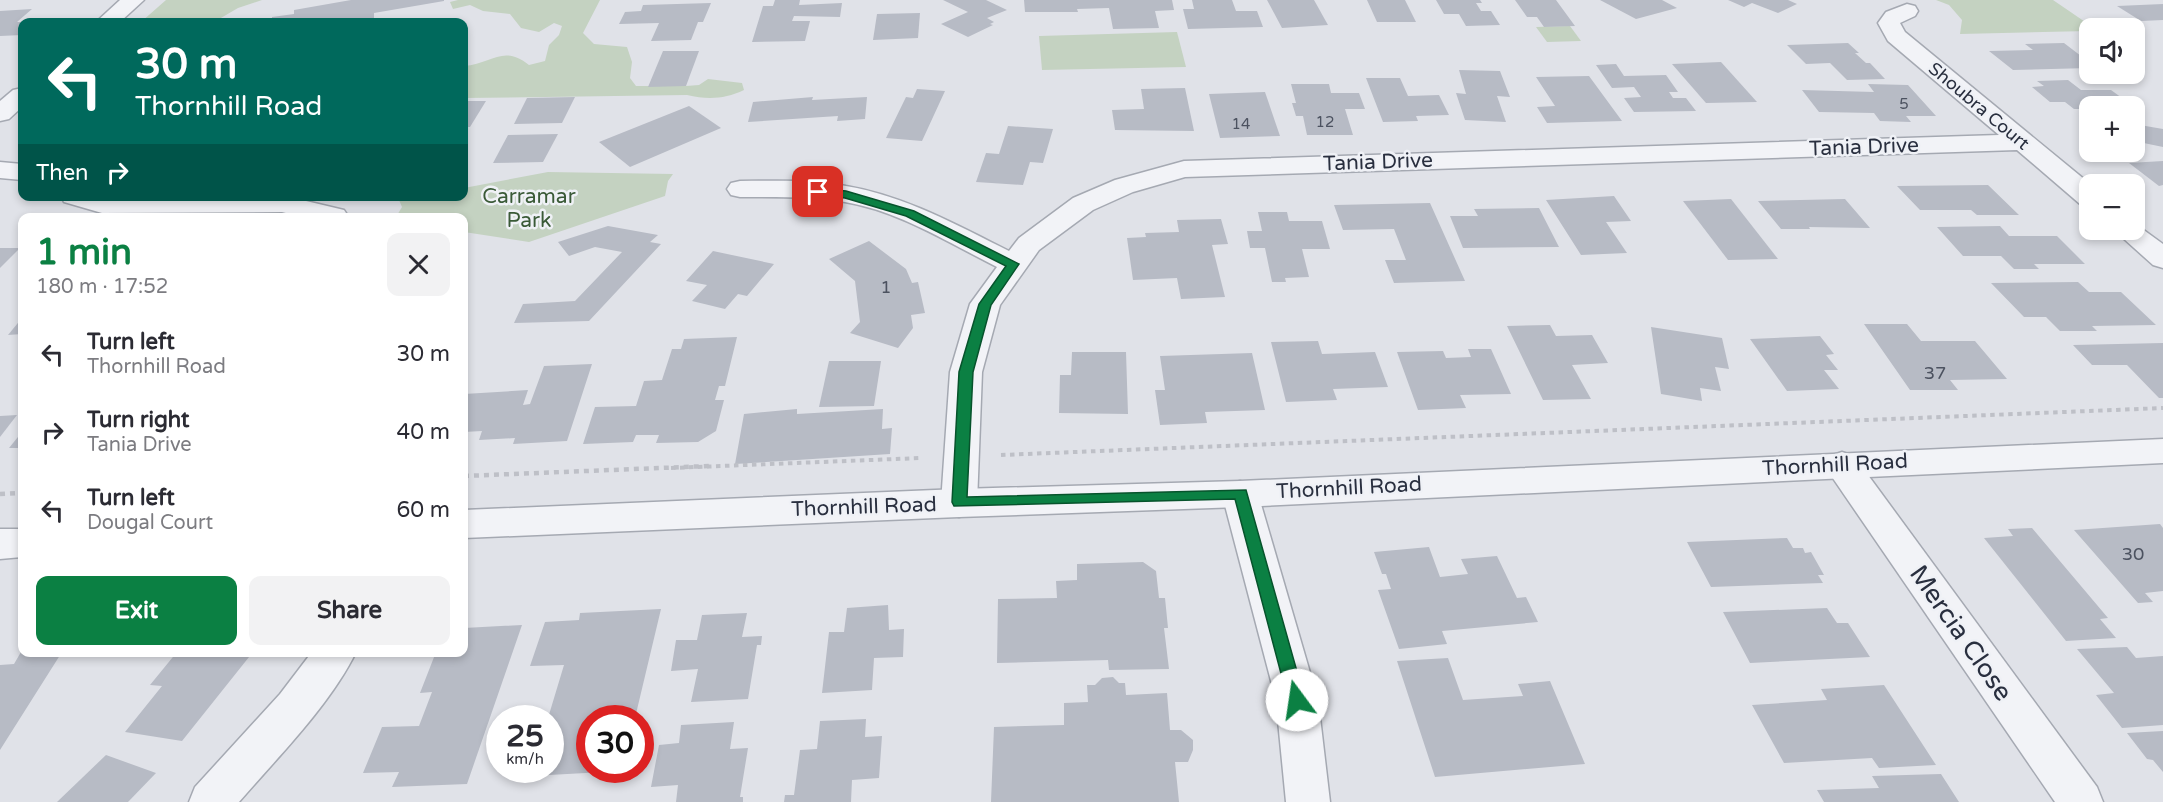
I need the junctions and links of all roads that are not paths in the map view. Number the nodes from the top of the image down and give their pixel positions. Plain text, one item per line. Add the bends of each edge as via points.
1 (133, 0) edge
2 (1906, 11) dead end
3 (112, 18) edge
4 (18, 98) edge
5 (0, 114) edge
6 (2021, 142) junction
7 (0, 170) edge
8 (18, 172) edge
9 (740, 189) dead end
10 (2079, 189) edge
11 (88, 201) edge
12 (321, 213) edge
13 (2140, 240) edge
14 (2163, 258) edge
15 (1013, 264) junction
16 (2163, 451) edge
17 (1842, 465) junction
18 (1240, 494) junction
19 (960, 502) junction
20 (468, 524) edge
21 (18, 543) edge
22 (0, 544) edge
23 (332, 657) edge
24 (211, 802) edge
25 (1308, 802) edge
26 (2081, 802) edge

1 - 3 street
2 - 6 street, Shoubra Court via 1889,23 1896,36
4 - 5 street
6 - 10 street, Shoubra Court
6 - 15 street, Tania Drive via 1184,169 1124,186 1083,204 1029,244
7 - 8 street
9 - 15 street via 846,194 878,202 910,213
11 - 12 street via 102,206 282,204
13 - 14 street
15 - 19 street, Tania Drive via 985,304 966,372
16 - 17 street, Thornhill Road
17 - 18 street, Thornhill Road
17 - 26 street, Mercia Close
18 - 19 street, Thornhill Road
18 - 25 street via 1297,700
19 - 20 street, Thornhill Road
21 - 22 street
23 - 24 street via 295,707

